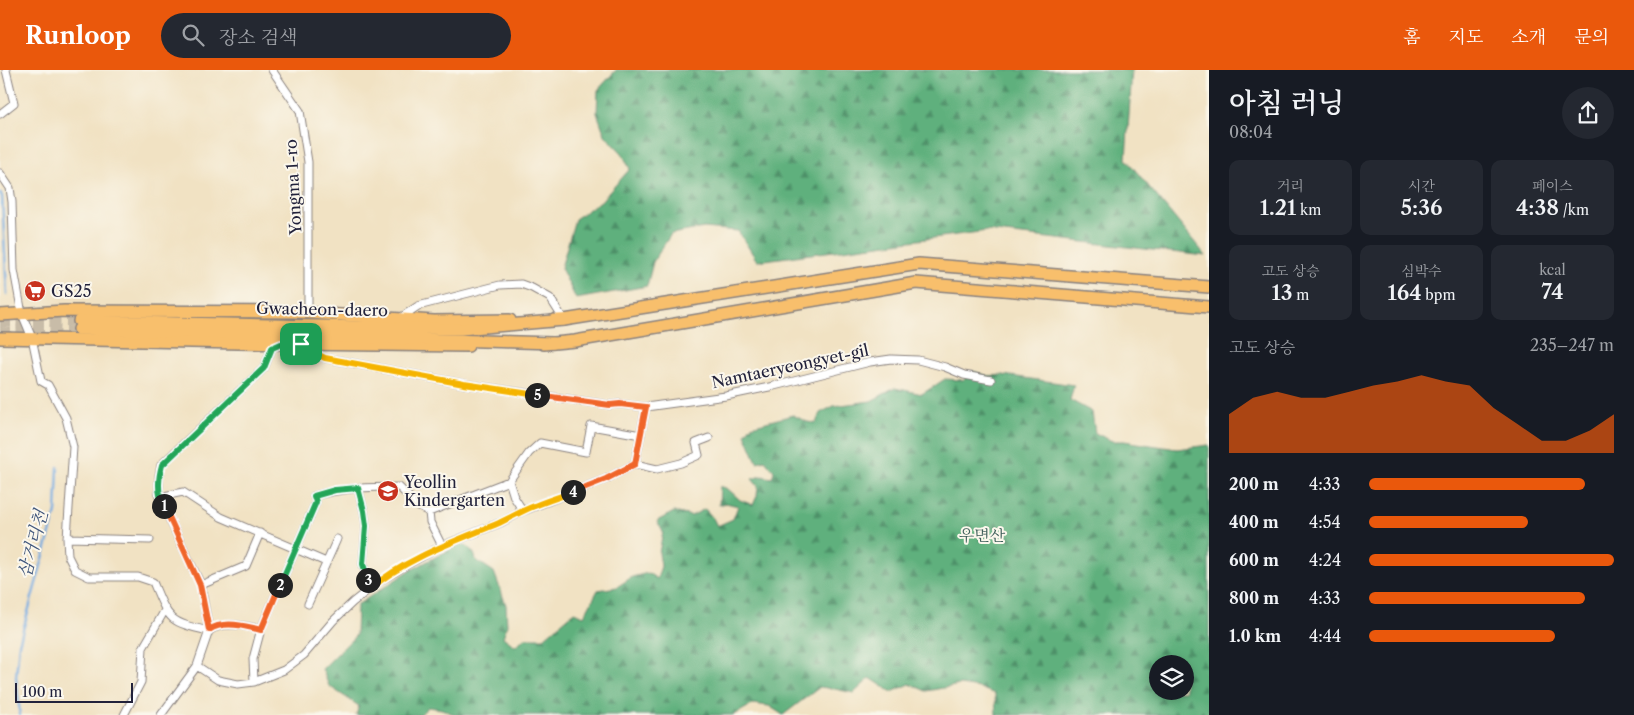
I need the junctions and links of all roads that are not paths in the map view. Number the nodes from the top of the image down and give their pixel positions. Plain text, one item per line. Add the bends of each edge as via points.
1 (6, 70) edge
2 (272, 70) edge
3 (0, 114) edge
4 (0, 173) edge
5 (1209, 287) edge
6 (1209, 307) edge
7 (308, 312) junction
8 (22, 314) junction
9 (0, 315) edge
10 (400, 318) junction
11 (564, 320) junction
12 (0, 338) edge
13 (32, 338) junction
14 (553, 343) junction
15 (281, 344) junction
16 (301, 344) junction
17 (991, 380) dead end
18 (646, 407) junction
19 (641, 435) junction
20 (709, 438) dead end
21 (635, 464) junction
22 (509, 481) junction
23 (358, 488) junction
24 (159, 497) junction
25 (523, 511) junction
26 (429, 512) junction
27 (260, 533) junction
28 (67, 538) junction
29 (337, 539) dead end
30 (150, 540) dead end
31 (442, 546) junction
32 (296, 548) junction
33 (326, 562) junction
34 (200, 585) junction
35 (370, 589) junction
36 (308, 604) dead end
37 (165, 610) junction
38 (209, 630) junction
39 (261, 630) junction
40 (197, 666) junction
41 (254, 682) junction
42 (124, 715) edge
43 (161, 715) edge

1 - 3 street via 14,103
2 - 7 street, Yongma 1-ro via 300,111 308,162
4 - 8 street via 10,188 14,270
5 - 11 main road via 919,264
6 - 14 main road via 916,283
7 - 8 main road via 73,311
7 - 10 main road
8 - 9 main road
8 - 13 street
10 - 11 main road via 434,321
10 - 11 street via 418,306 500,285 521,284 550,298
11 - 14 main road, Gwacheon-daero via 461,329 79,325
12 - 13 main road
13 - 15 main road
13 - 28 street via 41,381 48,386 66,418 73,447
14 - 16 main road via 530,346
15 - 16 main road
15 - 24 street via 272,348 264,368 162,465
16 - 18 street, Namtaeryeongyet-gil via 325,358 464,384 610,405
17 - 18 street, Namtaeryeongyet-gil via 918,360 891,359 726,396
18 - 19 street
19 - 21 street
19 - 22 street via 591,426 586,452 540,443
20 - 21 street via 696,443 699,455 681,463 657,469
21 - 25 street
22 - 25 street
22 - 26 street
23 - 26 street via 399,487 419,507
23 - 32 street via 314,496 316,502
23 - 35 street via 366,526 363,564
24 - 27 street via 183,492 221,517
24 - 34 street
25 - 31 street
26 - 31 street via 430,522
27 - 32 street
27 - 34 street via 246,566
28 - 30 street
28 - 37 street via 68,556 75,570 89,577 138,577 153,582
29 - 33 street
31 - 35 street
32 - 33 street
32 - 39 street
33 - 36 street
34 - 38 street
35 - 41 street via 340,615 304,655 284,670
37 - 38 street via 180,624
37 - 42 street via 143,648 140,682
38 - 39 street via 239,624
38 - 40 street
39 - 41 street via 253,659
40 - 41 street via 218,680 238,684
40 - 43 street

